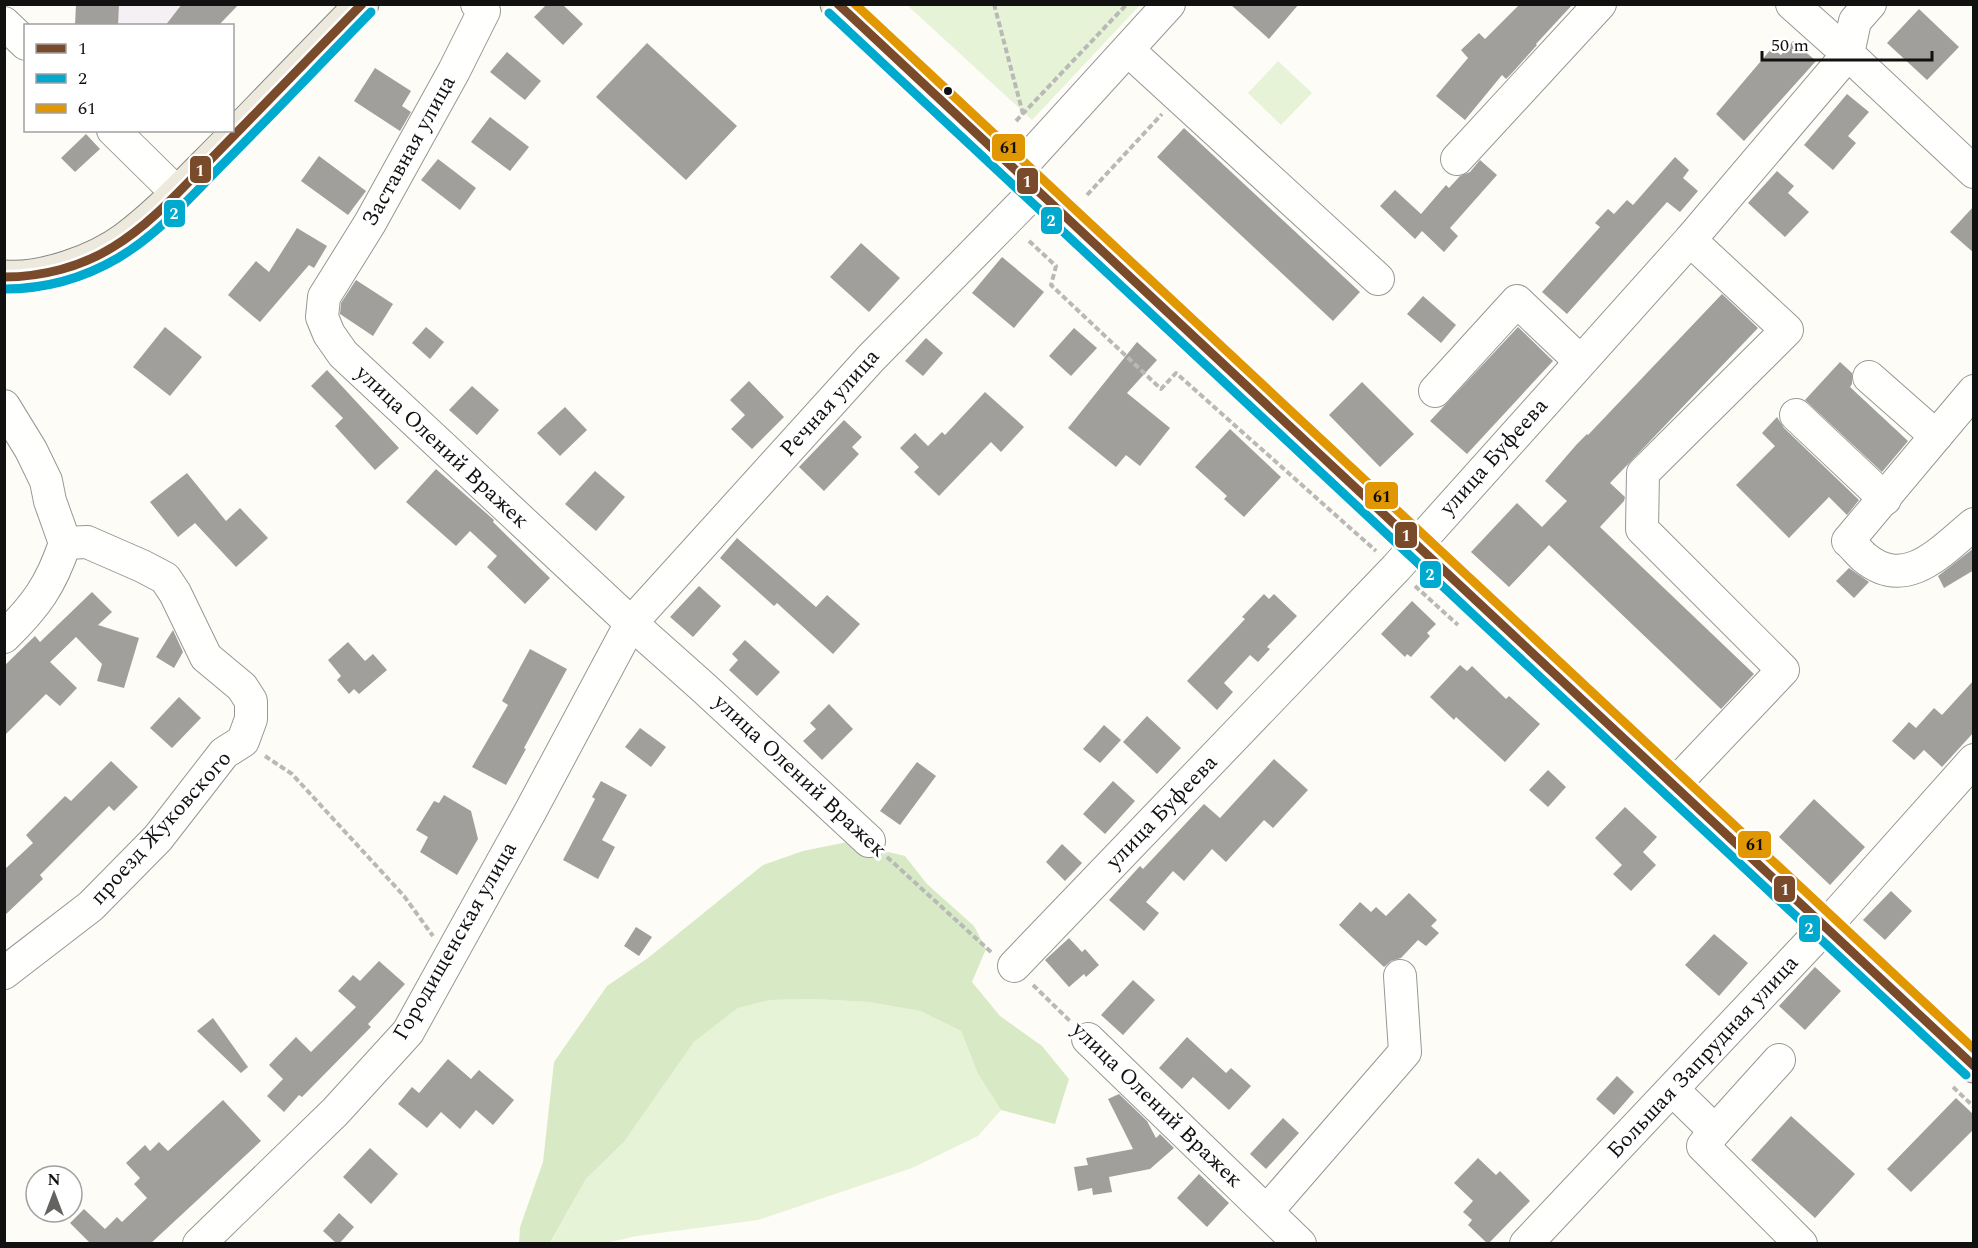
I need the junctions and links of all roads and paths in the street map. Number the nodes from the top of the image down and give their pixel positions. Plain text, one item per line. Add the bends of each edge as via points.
1 (362, 4) edge
2 (477, 4) edge
3 (837, 4) edge
4 (994, 4) edge
5 (1126, 4) edge
6 (1169, 4) edge
7 (1600, 4) edge
8 (1792, 4) edge
9 (1870, 4) edge
10 (4, 23) edge
11 (24, 42) edge
12 (1128, 50) junction
13 (1848, 54) junction
14 (1179, 96) junction
15 (1023, 114) junction
16 (1016, 121) dead end
17 (115, 132) edge
18 (1457, 159) dead end
19 (1974, 172) edge
20 (1026, 181) junction
21 (177, 193) junction
22 (1087, 195) dead end
23 (1690, 240) junction
24 (1029, 241) dead end
25 (1378, 279) dead end
26 (7, 280) edge
27 (324, 297) joint
28 (1580, 361) junction
29 (1869, 377) dead end
30 (1436, 391) dead end
31 (1974, 391) edge
32 (4, 406) edge
33 (1796, 415) dead end
34 (1936, 436) junction
35 (1884, 499) junction
36 (1974, 524) edge
37 (65, 543) junction
38 (1406, 556) junction
39 (631, 623) junction
40 (1466, 632) dead end
41 (4, 637) edge
42 (247, 730) junction
43 (1974, 760) edge
44 (1674, 785) junction
45 (869, 841) joint
46 (1826, 926) junction
47 (449, 958) junction
48 (1014, 966) junction
49 (4, 973) edge
50 (1400, 976) dead end
51 (1089, 1039) joint
52 (1779, 1060) dead end
53 (1961, 1074) edge
54 (1673, 1090) junction
55 (1974, 1107) edge
56 (1715, 1131) junction
57 (1267, 1211) junction
58 (199, 1244) edge
59 (1300, 1244) edge
60 (1527, 1244) edge
61 (1801, 1244) edge

1 - 21 main road
2 - 27 street, Заставная улица via 484,11 454,71
3 - 20 main road
4 - 15 path
5 - 15 path
6 - 12 street, Речная улица
7 - 18 street
8 - 13 street
9 - 13 street, улица Буфеева via 1855,21
10 - 11 street
12 - 14 street
12 - 20 street, Речная улица
13 - 19 street
13 - 23 street, улица Буфеева
14 - 22 path
14 - 25 street
15 - 16 path
17 - 21 street
20 - 38 main road
20 - 39 street, Речная улица
21 - 26 main road via 124,239 93,258
23 - 28 street, улица Буфеева
23 - 44 street via 1787,330 1643,473 1642,529 1783,670
24 - 38 path via 1056,266 1051,285 1161,388 1176,373
27 - 39 street, улица Олений Вражек via 322,317 343,354
28 - 30 street via 1517,301
28 - 38 street, улица Буфеева
29 - 34 street
31 - 34 street
32 - 37 street via 46,481
33 - 35 street
34 - 35 street
35 - 36 street via 1848,541 1865,558 1889,570 1902,571 1926,564
37 - 41 street via 43,594
37 - 42 street via 87,542 165,578 206,657 242,687 250,701
38 - 40 path
38 - 44 main road
38 - 48 street, улица Буфеева
39 - 45 street, улица Олений Вражек
39 - 47 street, Городищенская улица
42 - 47 path via 404,896
42 - 49 street, проезд Жуковского via 224,753 158,838 91,906
43 - 46 street, Большая Запрудная улица
44 - 46 main road
45 - 48 path, улица Олений Вражек via 986,949
46 - 53 main road
46 - 54 street, Большая Запрудная улица
47 - 58 street, Городищенская улица via 408,1032 335,1112
48 - 51 path, улица Олений Вражек
50 - 57 street via 1405,1052
51 - 57 street, улица Олений Вражек
52 - 56 street
53 - 55 path
54 - 56 street
54 - 60 street, Большая Запрудная улица
56 - 61 street via 1703,1146
57 - 59 street, улица Олений Вражек

